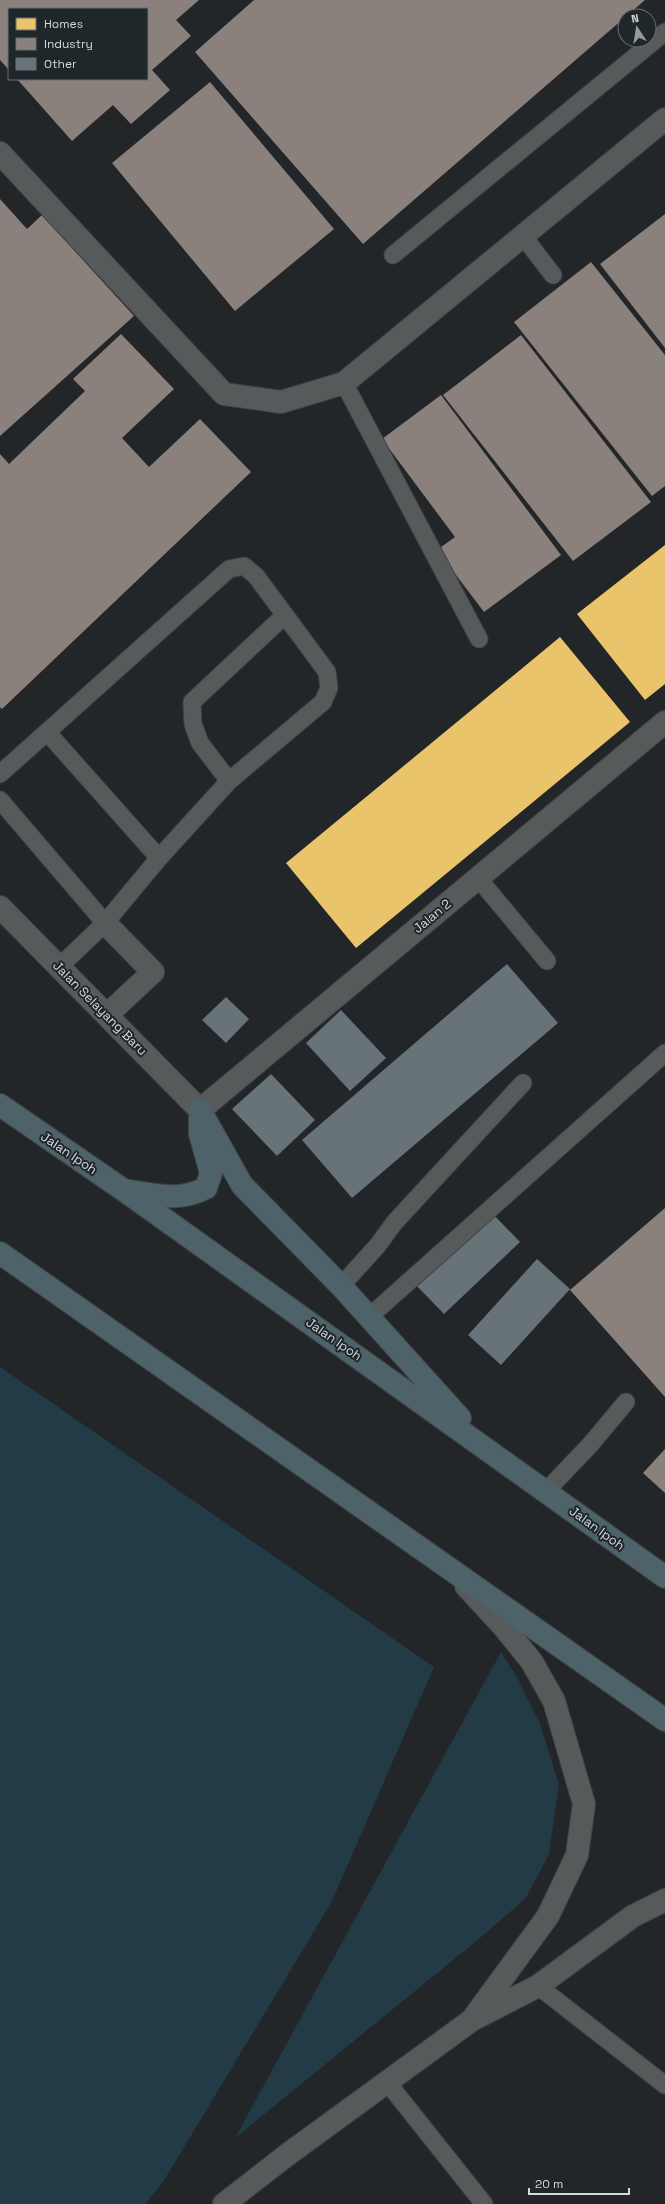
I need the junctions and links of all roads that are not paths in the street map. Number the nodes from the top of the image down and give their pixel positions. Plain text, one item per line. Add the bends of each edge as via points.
1 (665, 32) edge
2 (665, 119) edge
3 (0, 153) edge
4 (523, 236) junction
5 (393, 255) dead end
6 (553, 275) dead end
7 (344, 383) junction
8 (285, 615) junction
9 (479, 639) dead end
10 (665, 722) edge
11 (47, 732) junction
12 (0, 774) edge
13 (229, 781) junction
14 (0, 800) edge
15 (159, 858) junction
16 (478, 878) junction
17 (0, 907) edge
18 (105, 923) junction
19 (547, 960) dead end
20 (59, 967) junction
21 (107, 1015) junction
22 (665, 1053) edge
23 (523, 1083) dead end
24 (0, 1106) edge
25 (200, 1110) junction
26 (125, 1191) junction
27 (0, 1253) edge
28 (341, 1286) junction
29 (369, 1317) junction
30 (626, 1402) dead end
31 (488, 1449) junction
32 (546, 1491) junction
33 (449, 1567) junction
34 (665, 1577) edge
35 (665, 1720) edge
36 (665, 1900) edge
37 (538, 1986) junction
38 (472, 2020) junction
39 (387, 2082) junction
40 (665, 2085) edge
41 (224, 2204) edge
42 (484, 2204) edge

1 - 5 lane
2 - 4 street
3 - 7 street via 224,394 281,402
4 - 6 lane
4 - 7 street
7 - 9 lane
8 - 11 lane via 256,576 244,566 229,569
8 - 13 lane via 192,702 193,724 200,743
8 - 13 lane via 327,672 329,688 323,702
10 - 16 street, Jalan 2
11 - 12 lane
11 - 15 lane
13 - 15 lane
14 - 18 lane
15 - 18 lane
16 - 19 lane
16 - 25 street, Jalan 2
17 - 20 street, Jalan Selayang Baru
18 - 20 lane
18 - 21 street via 153,972
20 - 21 street, Jalan Selayang Baru
21 - 25 street, Jalan Selayang Baru
22 - 29 lane
23 - 28 lane via 394,1223
24 - 26 highway, Jalan Ipoh
25 - 26 highway via 200,1134 211,1173 206,1188 190,1196
25 - 28 highway via 242,1184 279,1225
26 - 31 highway, Jalan Ipoh
27 - 33 highway
28 - 29 highway
29 - 31 highway
30 - 32 lane
31 - 32 highway, Jalan Ipoh
32 - 34 highway, Jalan Ipoh
33 - 35 highway
33 - 38 street via 532,1662 554,1701 584,1804 577,1855 548,1916
36 - 37 street via 633,1916
37 - 38 street
37 - 40 lane
38 - 39 street
39 - 41 street
39 - 42 lane

